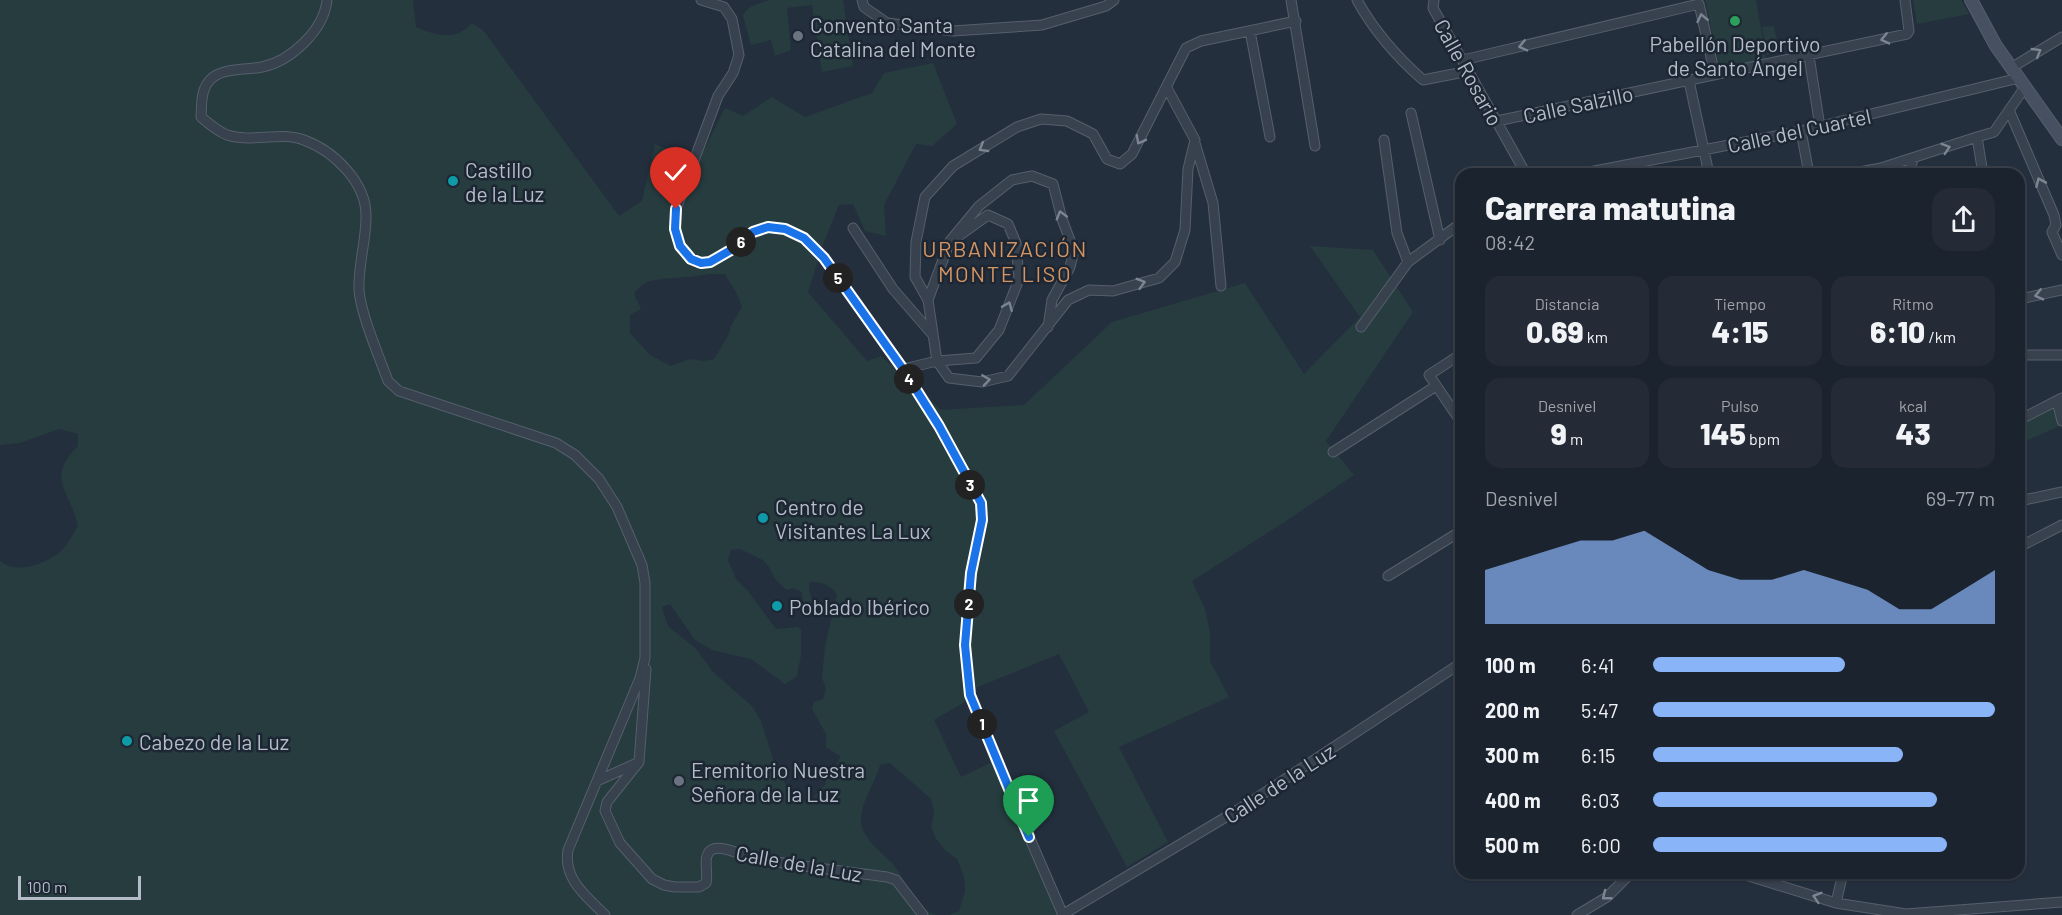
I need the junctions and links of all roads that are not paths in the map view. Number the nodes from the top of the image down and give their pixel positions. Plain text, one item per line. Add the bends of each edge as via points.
1 (327, 0) edge
2 (701, 0) edge
3 (732, 0) edge
4 (862, 0) edge
5 (1114, 0) edge
6 (1291, 0) edge
7 (1357, 0) edge
8 (1434, 0) edge
9 (1905, 0) edge
10 (1971, 0) edge
11 (1673, 5) edge
12 (724, 7) junction
13 (1296, 21) junction
14 (1250, 31) junction
15 (2062, 37) edge
16 (1809, 56) junction
17 (1463, 60) junction
18 (1469, 71) junction
19 (1714, 75) junction
20 (2018, 78) junction
21 (1689, 81) junction
22 (1167, 88) junction
23 (2009, 110) junction
24 (1411, 114) dead end
25 (1497, 122) junction
26 (1820, 127) junction
27 (1802, 131) junction
28 (2061, 135) edge
29 (1977, 137) junction
30 (1270, 138) dead end
31 (1384, 140) dead end
32 (1195, 141) junction
33 (1315, 146) dead end
34 (1704, 151) junction
35 (1913, 158) junction
36 (1523, 168) edge
37 (1612, 168) edge
38 (1708, 168) edge
39 (1808, 168) edge
40 (1881, 168) edge
41 (1911, 168) edge
42 (1980, 168) edge
43 (2058, 213) edge
44 (853, 228) dead end
45 (1455, 228) edge
46 (1440, 240) junction
47 (951, 242) junction
48 (2062, 255) edge
49 (1408, 262) junction
50 (1221, 286) dead end
51 (2062, 290) edge
52 (2025, 298) edge
53 (927, 300) junction
54 (1361, 327) dead end
55 (1047, 329) junction
56 (933, 335) junction
57 (2025, 355) edge
58 (2062, 355) edge
59 (1455, 358) edge
60 (937, 361) junction
61 (903, 369) junction
62 (1436, 386) junction
63 (2059, 400) edge
64 (1455, 413) edge
65 (2025, 417) edge
66 (2062, 421) edge
67 (1332, 452) dead end
68 (2062, 492) edge
69 (2025, 500) edge
70 (2062, 525) edge
71 (1455, 535) edge
72 (2025, 545) edge
73 (1388, 576) dead end
74 (645, 658) junction
75 (1455, 667) edge
76 (639, 762) junction
77 (597, 781) junction
78 (1625, 879) edge
79 (1768, 879) edge
80 (1842, 879) edge
81 (2062, 902) edge
82 (1836, 903) junction
83 (605, 915) edge
84 (923, 915) edge
85 (1062, 915) edge
86 (1577, 915) edge

1 - 74 street via 317,27 287,56 275,64 213,77 202,91 201,117 230,136 304,140 338,159 352,174 367,215 359,292 388,381 399,391 556,442 599,479 617,507 642,566
2 - 12 street
3 - 12 street
4 - 5 street via 864,7 887,23 953,31 1042,25 1106,6
6 - 13 street
7 - 18 street via 1369,23 1423,80
8 - 17 street, Calle Rosario via 1433,8
9 -> 16 street, Calle Salzillo via 1910,30 1907,34
10 - 20 main road
11 -> 17 street
19 -> 11 street via 1699,4
12 - 61 street via 732,19 739,55 718,96 676,209 675,229 680,246 691,259 701,263 710,262 753,232 768,227 785,229 804,238 824,258
13 - 14 street
13 - 33 street
14 - 22 street via 1186,48
14 - 30 street
20 -> 15 street
16 - 19 street, Calle Salzillo
16 - 26 street
17 - 18 street, Calle Rosario
18 - 25 street, Calle Rosario
19 - 21 street, Calle Salzillo
20 - 23 street
20 - 26 street, Calle del Cuartel
20 - 28 main road
21 - 25 street, Calle Salzillo
21 - 34 street
22 - 32 street
22 -> 53 street via 1132,154 1120,164 1107,159 1093,134 1066,121 1041,119 1017,127 953,166 925,197 916,242 915,277
23 - 29 street via 1994,132
43 -> 23 street
24 - 46 street
25 - 36 street, Calle Rosario
26 - 27 street, Calle del Cuartel
27 - 34 street, Calle del Cuartel
27 - 39 street
35 -> 29 street
29 - 42 street
31 - 49 street via 1397,233
32 - 50 street via 1213,203
55 -> 32 street via 1068,300 1089,290 1113,291 1159,278 1175,262 1185,230 1188,169
34 - 37 street, Calle del Cuartel
34 - 38 street
35 - 40 street
35 - 41 street
43 - 48 street via 2052,232
44 - 56 street via 893,289
45 - 46 street
46 - 49 street
47 - 53 street
55 -> 47 street via 1052,300 1070,267 1074,250 1053,184 1032,176 1012,180 979,206
60 -> 47 street via 976,358 999,330 1019,279 1016,243 1008,224 988,216
49 - 54 street
51 -> 52 street
53 - 56 street
60 -> 55 street via 949,378 982,382 1008,376
56 - 60 street
57 - 58 street
59 - 62 street via 1429,375
60 - 61 street
61 - 85 street via 981,503 965,645 970,695
62 - 64 street
62 - 67 street
63 - 65 street
63 - 66 street
68 - 69 street
70 - 72 street
71 - 73 street
74 - 76 street
74 - 77 street
75 - 85 street, Calle de la Luz via 1246,805
76 - 77 street
76 - 84 street, Calle de la Luz via 607,802 605,811 620,843 652,879 675,887 699,887 708,876 707,854 719,848 753,858 887,877 896,880
77 - 83 street via 566,858 571,878
78 -> 86 street via 1607,897
82 -> 79 street
80 - 82 street
81 - 82 street via 1906,914

